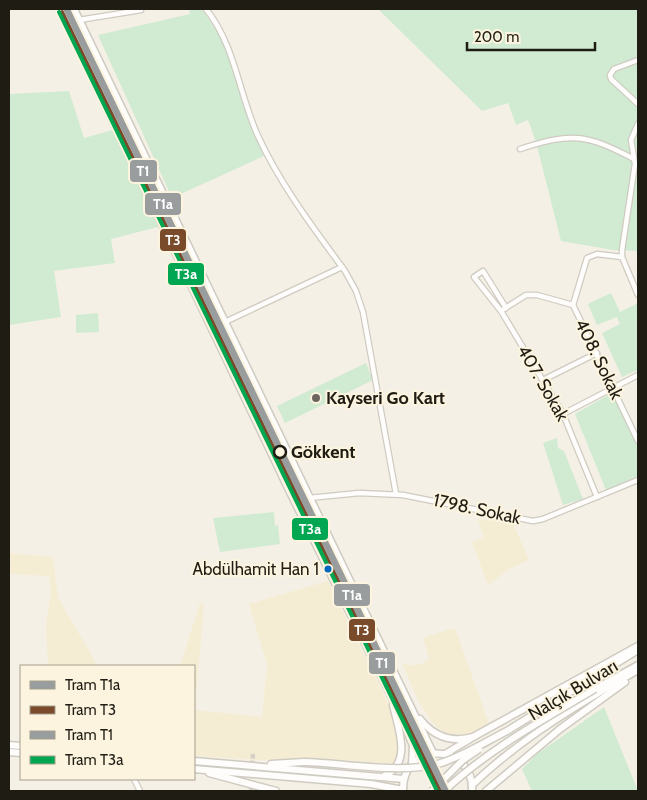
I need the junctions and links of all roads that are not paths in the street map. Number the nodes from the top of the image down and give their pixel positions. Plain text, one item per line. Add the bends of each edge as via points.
1 (59, 9) edge
2 (74, 9) edge
3 (206, 9) edge
4 (141, 10) dead end
5 (79, 20) junction
6 (638, 60) edge
7 (638, 104) edge
8 (638, 124) edge
9 (520, 149) dead end
10 (634, 159) junction
11 (622, 257) junction
12 (342, 267) junction
13 (638, 294) edge
14 (573, 305) junction
15 (504, 310) junction
16 (225, 322) junction
17 (597, 353) junction
18 (638, 375) edge
19 (543, 380) junction
20 (613, 387) junction
21 (563, 414) junction
22 (638, 441) edge
23 (638, 480) edge
24 (396, 494) junction
25 (597, 497) junction
26 (309, 498) junction
27 (638, 646) edge
28 (638, 650) edge
29 (638, 664) edge
30 (638, 672) edge
31 (406, 696) junction
32 (392, 699) junction
33 (507, 730) junction
34 (475, 736) junction
35 (434, 753) junction
36 (446, 754) junction
37 (195, 761) edge
38 (412, 764) junction
39 (246, 765) junction
40 (195, 769) edge
41 (195, 769) edge
42 (381, 777) junction
43 (404, 779) junction
44 (472, 788) edge
45 (276, 791) edge
46 (403, 791) edge
47 (432, 791) edge
48 (444, 791) edge
49 (486, 791) edge

1 - 32 highway
2 - 5 highway
3 - 12 street via 224,37 264,149
4 - 5 street
5 - 16 highway
6 - 7 street via 614,69 610,75
8 - 10 street via 632,140
9 - 10 street via 553,140 583,138 597,140
10 - 11 street
11 - 13 street
11 - 14 street via 597,254 587,258
12 - 16 street
12 - 24 street via 353,284 363,312
14 - 15 street via 526,295
14 - 17 street, 408. Sokak
15 - 15 street, 407. Sokak via 474,277 483,271
15 - 19 street, 407. Sokak
16 - 26 highway
17 - 19 street
17 - 20 street, 408. Sokak
18 - 20 street
19 - 21 street, 407. Sokak
20 - 21 street
20 - 22 street, 408. Sokak
21 - 25 street, 407. Sokak
23 - 25 street, 1798. Sokak
24 - 25 street, 1798. Sokak via 533,521
24 - 26 street, 1798. Sokak via 352,493
26 - 31 highway
27 - 34 highway
28 - 33 highway, Nalçık Bulvarı
29 - 48 highway, Nalçık Bulvarı, bridge via 498,747
30 - 44 highway via 493,765
30 - 49 highway via 560,729
31 - 34 highway via 421,721 437,734 456,740
31 - 35 highway
32 - 38 highway via 412,742
32 - 42 highway via 401,756 394,770
33 - 39 highway, bridge via 438,764 396,767 304,762
33 - 47 highway, bridge via 463,760
34 - 36 highway
35 - 36 highway
35 - 38 highway via 422,756
36 - 44 highway via 467,769
37 - 39 highway
38 - 43 highway
39 - 42 highway
40 - 46 highway via 371,784
41 - 45 highway
42 - 43 highway
43 - 46 highway

